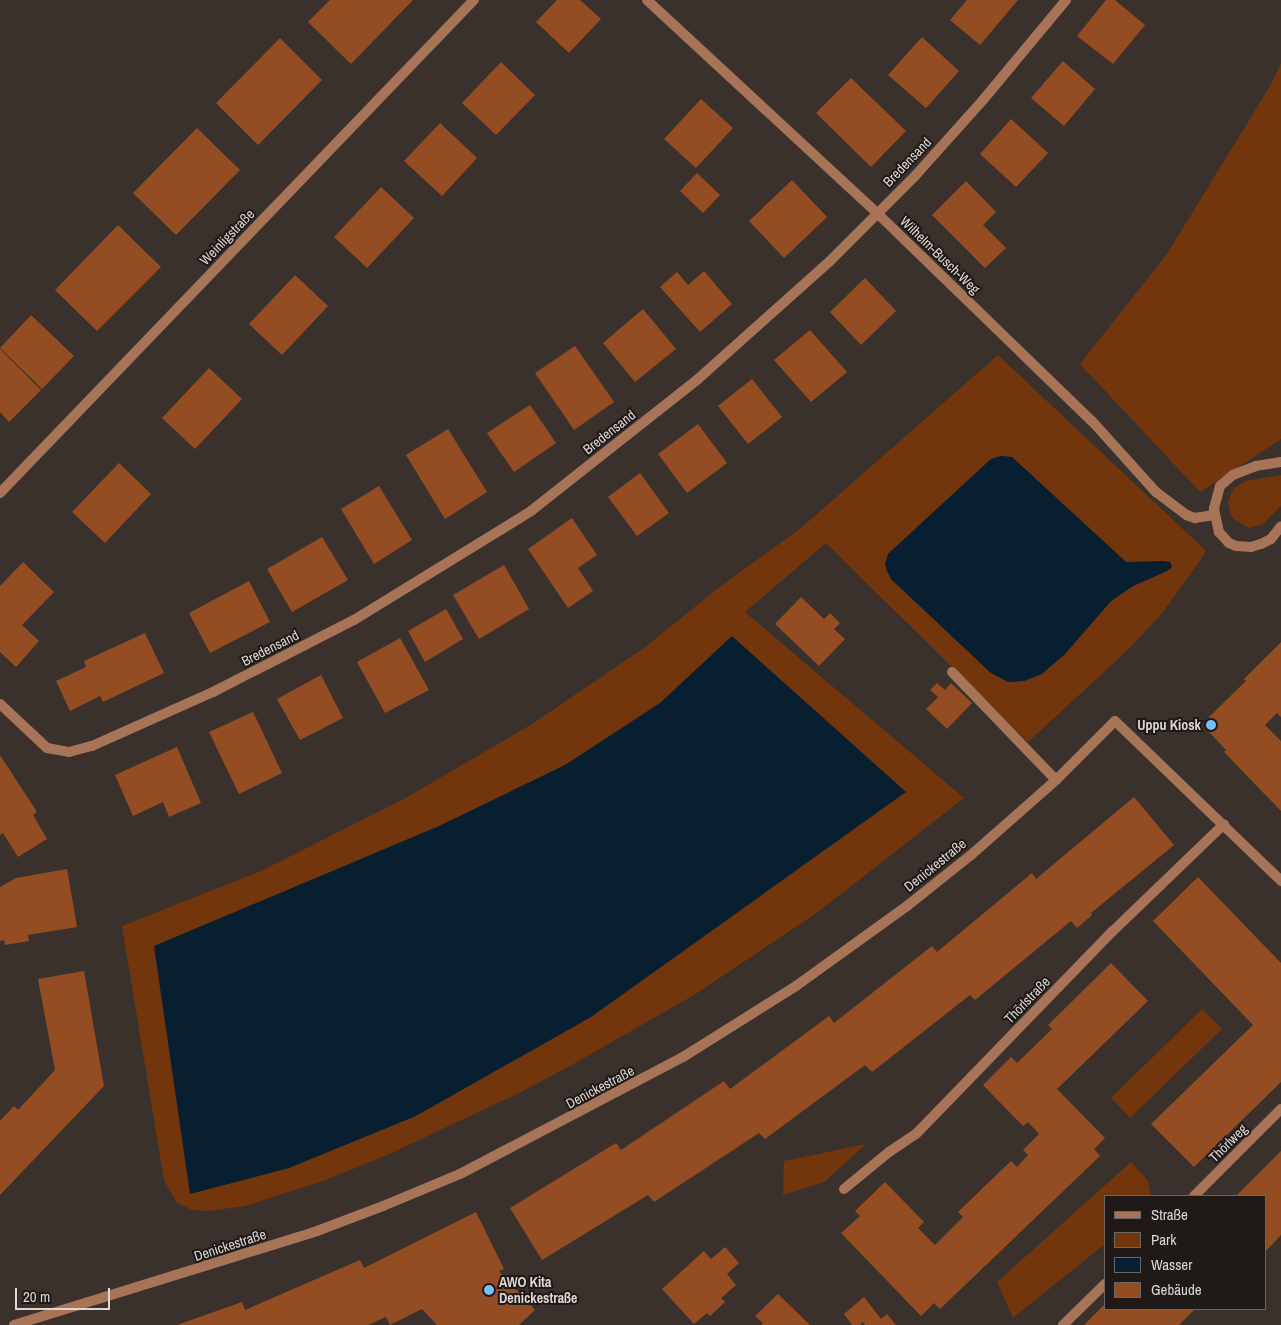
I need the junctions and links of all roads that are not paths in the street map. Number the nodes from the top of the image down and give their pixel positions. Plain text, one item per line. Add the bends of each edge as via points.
1 (474, 0) edge
2 (647, 0) edge
3 (1066, 0) edge
4 (878, 213) junction
5 (1281, 462) edge
6 (0, 493) edge
7 (1214, 515) junction
8 (1281, 526) edge
9 (952, 672) dead end
10 (0, 704) edge
11 (1056, 780) junction
12 (1224, 824) junction
13 (1281, 880) edge
14 (1281, 1109) edge
15 (844, 1189) dead end
16 (1195, 1195) edge
17 (1104, 1285) edge
18 (14, 1325) edge
19 (1064, 1325) edge

1 - 6 street, Weinligstraße
2 - 4 street, Wilhelm-Busch-Weg
3 - 4 street, Bredensand via 983,100
4 - 7 street, Wilhelm-Busch-Weg via 1092,421 1156,492 1187,515 1195,518
4 - 10 street, Bredensand via 698,379 531,511 354,620 213,692 92,746 69,752 48,748
5 - 7 street via 1240,471 1226,480 1217,494
7 - 8 street via 1223,538 1243,548 1271,539
9 - 11 street
11 - 12 street, Denickestraße via 1115,721
11 - 18 street, Denickestraße via 906,906 796,986 683,1057 561,1123 460,1174 317,1231
12 - 13 street
12 - 15 street, Thörlstraße via 1113,931 916,1134
14 - 16 street, Thörlweg
17 - 19 street

